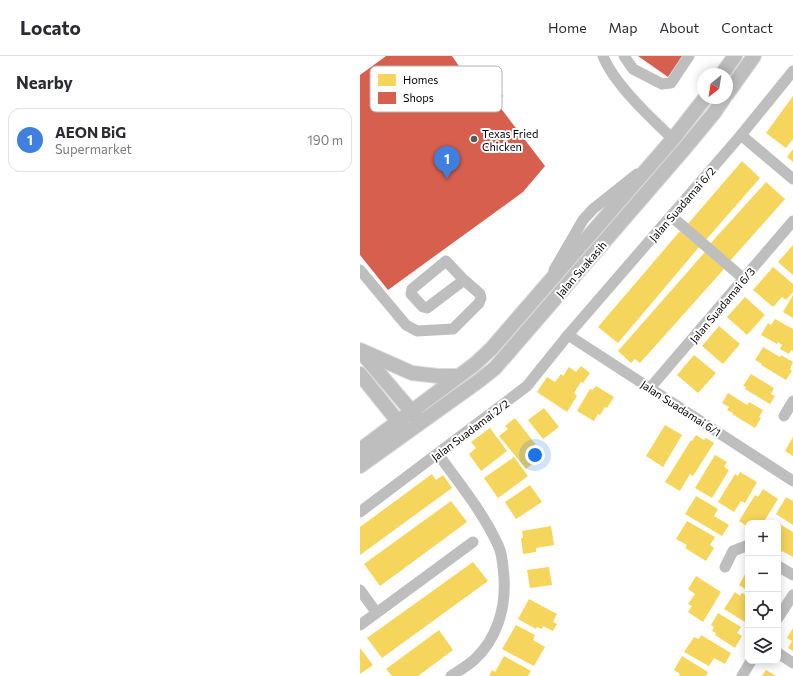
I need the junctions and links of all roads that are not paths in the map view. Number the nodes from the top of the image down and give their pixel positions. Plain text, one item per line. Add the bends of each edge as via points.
1 (603, 56) edge
2 (624, 56) edge
3 (689, 56) edge
4 (735, 56) edge
5 (754, 56) edge
6 (726, 68) edge
7 (793, 71) edge
8 (733, 86) edge
9 (700, 104) edge
10 (720, 104) edge
11 (741, 135) junction
12 (673, 139) junction
13 (793, 179) edge
14 (671, 216) junction
15 (793, 220) edge
16 (360, 270) edge
17 (744, 279) junction
18 (464, 280) junction
19 (568, 335) junction
20 (360, 350) edge
21 (360, 374) edge
22 (458, 376) junction
23 (650, 388) junction
24 (793, 401) edge
25 (784, 416) dead end
26 (416, 417) junction
27 (403, 427) junction
28 (360, 450) edge
29 (438, 454) junction
30 (360, 466) edge
31 (793, 481) edge
32 (360, 512) edge
33 (473, 542) dead end
34 (745, 546) edge
35 (724, 568) dead end
36 (781, 568) edge
37 (793, 575) edge
38 (360, 590) edge
39 (793, 595) edge
40 (376, 612) junction
41 (781, 613) edge
42 (360, 625) edge
43 (781, 655) edge
44 (793, 663) edge
45 (749, 664) edge
46 (451, 676) edge
47 (742, 676) edge

1 - 12 street via 615,78
2 - 3 street via 633,69 662,84 671,83
4 - 6 main road
5 - 8 main road
7 - 11 street, Jalan Suadamai 6/2
9 - 12 main road, Jalan Suakasih
10 - 26 main road, Jalan Suakasih via 495,368 480,380
11 - 13 street
11 - 14 street, Jalan Suadamai 6/2
12 - 22 main road, Jalan Suakasih via 492,348
14 - 17 street
14 - 19 street, Jalan Suadamai 6/2
15 - 17 street, Jalan Suadamai 6/3
16 - 18 street via 406,325 416,331 454,329 479,303 482,298 480,294
17 - 23 street, Jalan Suadamai 6/3
18 - 18 street via 446,261 412,289 411,294 426,308
19 - 23 street, Jalan Suadamai 6/1
19 - 29 street, Jalan Suadamai 2/2 via 526,386
20 - 22 main road via 412,373
20 - 26 main road
21 - 27 main road
22 - 26 main road, Jalan Suakasih
23 - 31 street, Jalan Suadamai 6/1
24 - 25 street
26 - 27 main road
27 - 28 main road
27 - 30 main road
29 - 32 street, Jalan Suadamai 2/2
29 - 46 street via 485,519 499,547 505,586 504,605 494,634 474,660
33 - 40 street
34 - 35 street via 733,551
36 - 37 street
38 - 40 street
39 - 41 street
40 - 42 street
43 - 44 street
45 - 47 street

